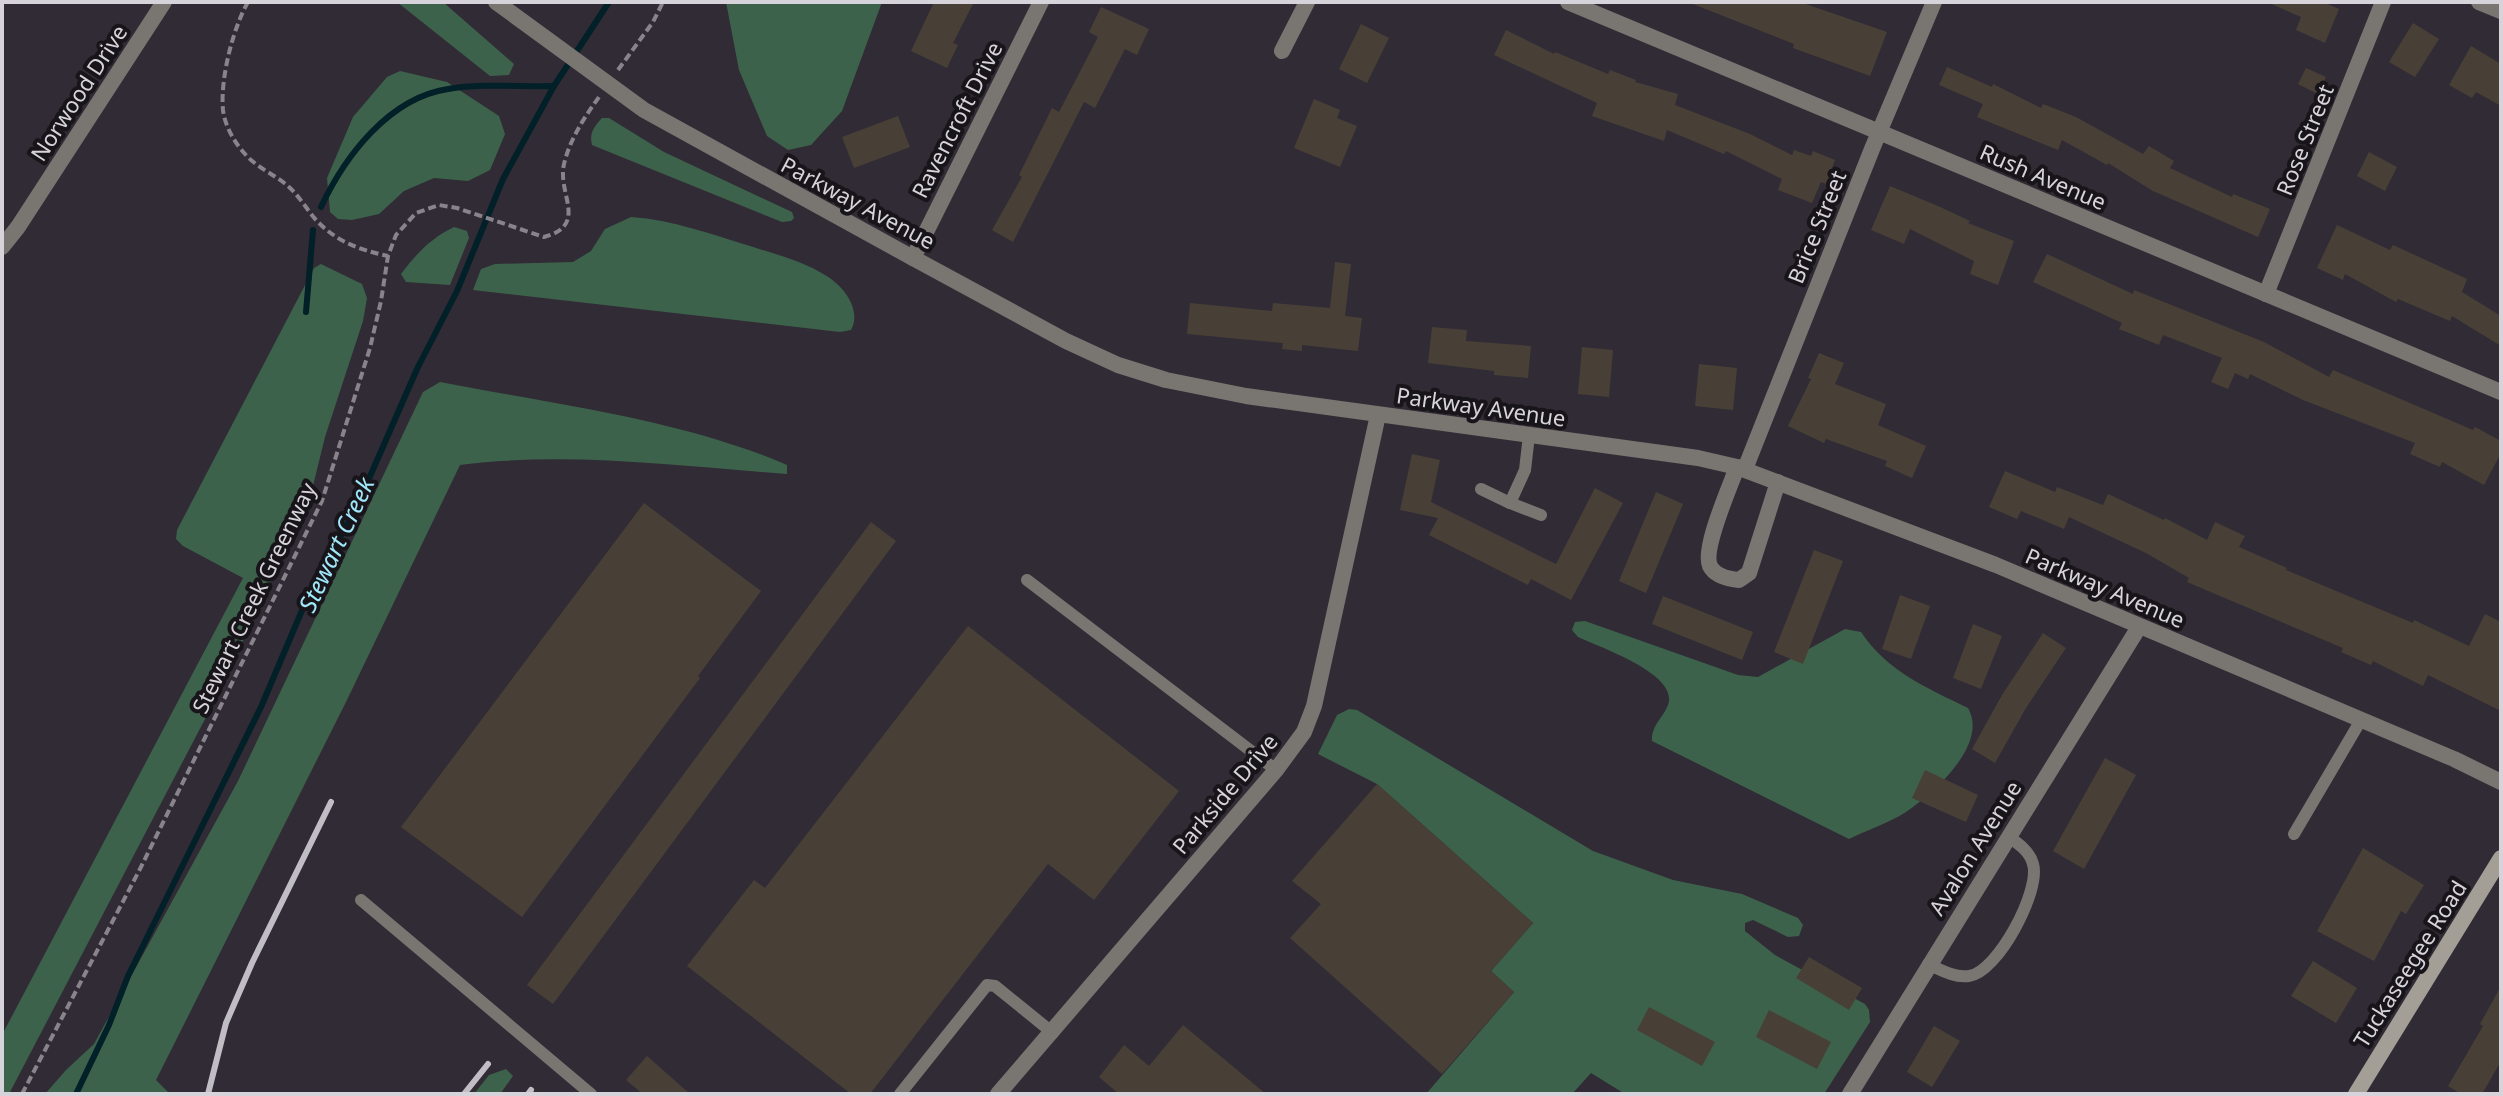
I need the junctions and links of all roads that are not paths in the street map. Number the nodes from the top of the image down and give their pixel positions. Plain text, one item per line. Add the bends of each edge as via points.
1 (164, 2) edge
2 (1041, 2) edge
3 (1307, 2) edge
4 (1568, 2) edge
5 (1934, 2) edge
6 (2383, 2) edge
7 (2479, 2) edge
8 (499, 4) edge
9 (2501, 11) edge
10 (1282, 51) dead end
11 (1880, 132) junction
12 (2, 247) edge
13 (913, 258) junction
14 (2266, 294) junction
15 (2501, 392) edge
16 (1378, 415) junction
17 (1529, 435) junction
18 (1741, 468) junction
19 (1778, 482) junction
20 (1481, 489) dead end
21 (1510, 503) junction
22 (1541, 515) dead end
23 (1027, 580) dead end
24 (2139, 627) junction
25 (2361, 720) junction
26 (1276, 770) junction
27 (2501, 782) edge
28 (2294, 834) dead end
29 (2009, 837) junction
30 (2501, 858) edge
31 (361, 900) dead end
32 (1928, 964) junction
33 (1053, 1033) junction
34 (591, 1094) edge
35 (900, 1094) edge
36 (998, 1094) edge
37 (1850, 1094) edge
38 (2356, 1094) edge

1 - 12 street, Norwood Drive
2 - 13 street, Ravencroft Drive
3 - 10 street
4 - 11 street, Rush Avenue
5 - 11 street, Brice Street
6 - 14 street, Rose Street
7 - 9 street
8 - 13 street, Parkway Avenue via 644,110
11 - 14 street, Rush Avenue
11 - 18 street, Brice Street
13 - 16 street, Parkway Avenue via 1118,365 1246,396
14 - 15 street, Rush Avenue
16 - 17 street, Parkway Avenue
16 - 26 street, Parkside Drive via 1314,706 1304,732
17 - 18 street, Parkway Avenue
17 - 21 lane via 1525,470
18 - 19 street, Parkway Avenue
18 - 19 street, Brice Street via 1711,541 1709,565 1723,576 1739,580 1749,573
19 - 24 street, Parkway Avenue via 1996,565
20 - 21 lane
21 - 22 lane
23 - 26 lane
24 - 25 street, Parkway Avenue
24 - 29 street, Avalon Avenue
25 - 27 street, Parkway Avenue
25 - 28 lane
26 - 33 street, Parkside Drive
29 - 32 street, Avalon Avenue
29 - 32 lane via 2028,853 2034,878 2006,942 1984,970 1972,976 1959,977
30 - 38 main road, Tuckaseegee Road
31 - 34 lane
32 - 37 street, Avalon Avenue
33 - 35 lane via 987,985
33 - 36 street, Parkside Drive

